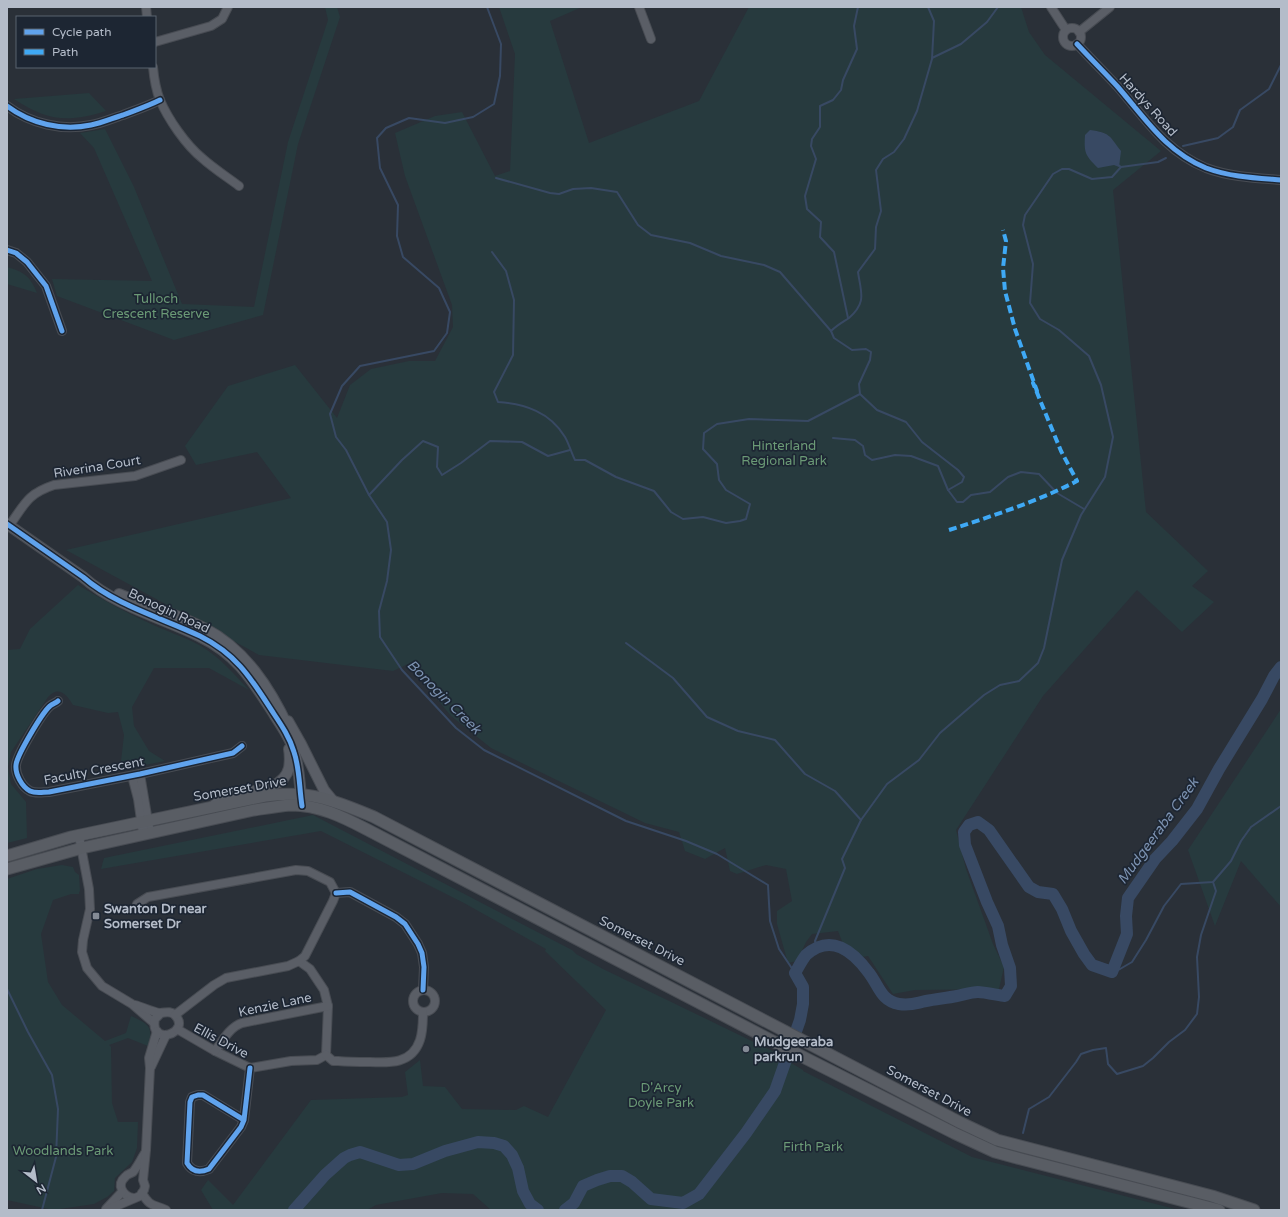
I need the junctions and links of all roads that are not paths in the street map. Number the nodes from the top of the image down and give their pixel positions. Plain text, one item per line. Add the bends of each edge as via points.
1 (228, 7) edge
2 (639, 7) edge
3 (1051, 7) edge
4 (1110, 7) edge
5 (1066, 30) junction
6 (1079, 32) junction
7 (651, 39) dead end
8 (156, 42) edge
9 (1077, 44) junction
10 (153, 68) edge
11 (160, 100) junction
12 (7, 106) edge
13 (1281, 180) edge
14 (239, 186) dead end
15 (7, 250) edge
16 (62, 331) dead end
17 (181, 460) dead end
18 (8, 525) edge
19 (83, 577) junction
20 (168, 612) junction
21 (214, 644) junction
22 (58, 701) dead end
23 (280, 717) junction
24 (242, 746) dead end
25 (136, 775) junction
26 (303, 794) junction
27 (333, 801) junction
28 (302, 806) junction
29 (212, 807) junction
30 (144, 821) junction
31 (146, 834) junction
32 (79, 836) junction
33 (82, 848) junction
34 (7, 856) edge
35 (7, 869) edge
36 (336, 893) junction
37 (138, 904) dead end
38 (581, 925) junction
39 (574, 937) junction
40 (299, 961) junction
41 (423, 990) junction
42 (132, 1004) junction
43 (328, 1006) junction
44 (423, 1012) junction
45 (161, 1013) junction
46 (175, 1016) junction
47 (156, 1027) junction
48 (177, 1029) junction
49 (166, 1035) junction
50 (215, 1051) junction
51 (326, 1055) junction
52 (150, 1068) junction
53 (250, 1068) junction
54 (244, 1120) junction
55 (146, 1150) junction
56 (131, 1174) junction
57 (143, 1180) junction
58 (122, 1192) junction
59 (142, 1193) junction
60 (133, 1198) junction
61 (107, 1210) edge
62 (166, 1210) edge
63 (1219, 1210) edge
64 (1254, 1210) edge

1 - 8 street via 222,19 210,26
2 - 7 street
3 - 5 street
4 - 6 street
5 - 6 street via 1075,28
5 - 9 street via 1063,36 1065,43 1071,46
6 - 9 street via 1081,38
9 - 13 street, Hardys Road via 1151,127 1187,159 1231,175
10 - 11 street
11 - 12 street via 92,125 72,127 37,122
11 - 14 street via 175,126 196,153
15 - 16 street via 16,253 27,262 46,286
17 - 18 street, Riverina Court via 135,476 54,485 43,489 30,497
18 - 19 street, Bonogin Road
19 - 20 street, Bonogin Road via 121,595
19 - 21 street, Bonogin Road via 112,596
20 - 21 street via 169,619 205,635
20 - 23 street, Bonogin Road via 205,628 232,646 253,668
21 - 23 street, Bonogin Road via 244,669
22 - 25 street, Faculty Crescent via 44,714 17,760 17,772 22,783 30,791 49,792
23 - 26 street, Bonogin Road via 294,751
23 - 27 street via 296,734 324,790
23 - 29 street via 290,754 286,776 272,787 224,798
24 - 25 street, Faculty Crescent via 233,753
25 - 30 street via 138,799
26 - 27 main road, Somerset Drive
26 - 28 street, Bonogin Road
26 - 29 main road, Somerset Drive via 276,794
27 - 38 main road, Somerset Drive via 374,817
28 - 31 main road, Somerset Drive via 254,810
28 - 39 main road, Somerset Drive via 343,817
29 - 30 main road, Somerset Drive
30 - 31 street
30 - 32 main road, Somerset Drive
31 - 33 main road, Somerset Drive
32 - 33 street
32 - 34 main road, Somerset Drive
33 - 35 main road, Somerset Drive
33 - 42 street via 90,910 82,952 88,968 102,986
36 - 37 street via 330,882 308,871 296,870 148,897
36 - 40 street via 305,956
36 - 41 street via 350,892 405,924 422,953
38 - 39 main road
38 - 64 main road, Somerset Drive via 961,1124 997,1140 1212,1196
39 - 63 main road, Somerset Drive via 807,1059 996,1152
40 - 43 street via 310,969 324,990
40 - 46 street via 288,966 226,978
41 - 44 street via 414,995 412,1002 416,1009
41 - 44 street via 431,992 435,1002 432,1008
42 - 45 street
42 - 47 street
43 - 50 street, Kenzie Lane via 242,1023 232,1029
43 - 51 street
44 - 51 street via 420,1041 403,1060 389,1063 338,1061
45 - 46 street via 170,1012
45 - 47 street via 155,1019
46 - 48 street via 178,1022
47 - 49 street via 161,1034
47 - 52 street via 149,1058
48 - 49 street via 174,1033
48 - 50 street, Ellis Drive
49 - 52 street
50 - 53 street, Ellis Drive
51 - 53 street, Ellis Drive via 317,1060 291,1061
52 - 55 street
53 - 54 street
54 - 54 street via 203,1095 192,1097 187,1163 197,1175 209,1170
55 - 56 street
55 - 57 street
56 - 57 street via 138,1175
56 - 58 street via 122,1181
57 - 59 street via 145,1186
58 - 60 street
58 - 61 street
59 - 60 street
59 - 62 street via 154,1207
60 - 61 street

